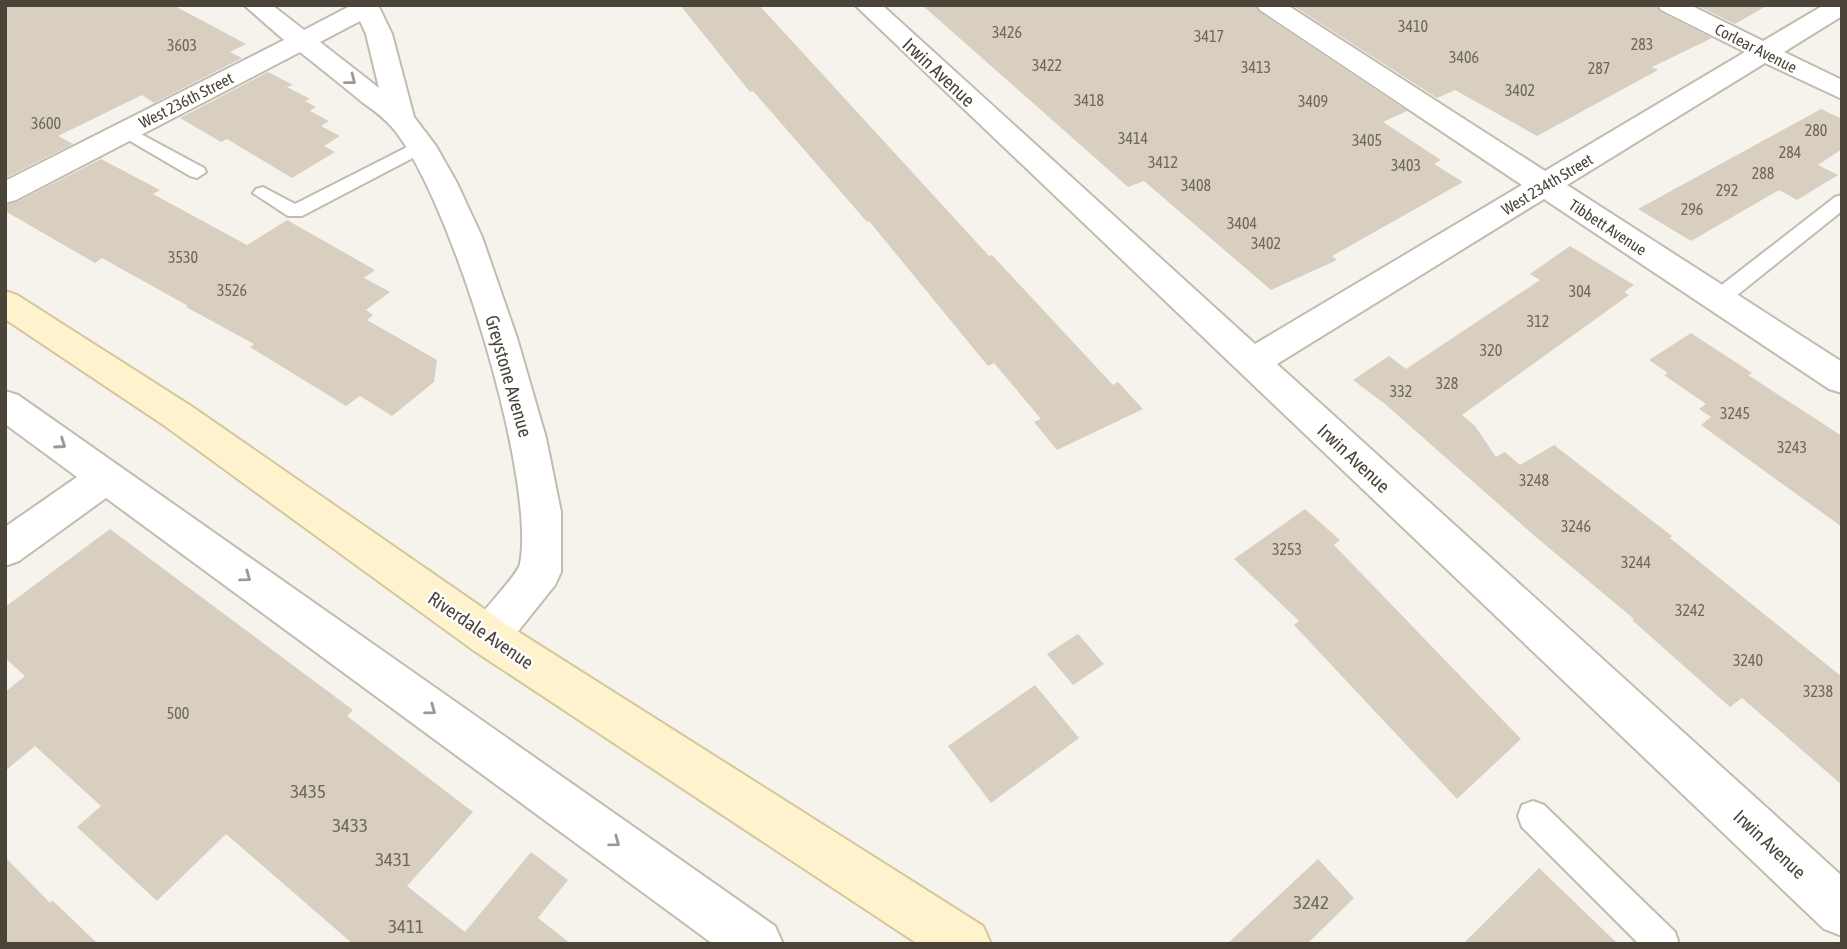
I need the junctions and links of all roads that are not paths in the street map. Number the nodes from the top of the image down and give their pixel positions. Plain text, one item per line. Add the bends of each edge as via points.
1 (256, 5) edge
2 (867, 5) edge
3 (1269, 5) edge
4 (1670, 5) edge
5 (1842, 5) edge
6 (366, 7) edge
7 (302, 41) junction
8 (1764, 52) junction
9 (1842, 91) edge
10 (400, 118) junction
11 (125, 131) junction
12 (421, 146) junction
13 (197, 172) dead end
14 (1545, 185) junction
15 (5, 193) edge
16 (263, 193) dead end
17 (1842, 201) edge
18 (1718, 299) junction
19 (5, 303) edge
20 (1251, 363) junction
21 (1842, 380) edge
22 (5, 405) edge
23 (106, 477) junction
24 (5, 549) edge
25 (488, 636) junction
26 (1533, 816) dead end
27 (1842, 911) edge
28 (757, 944) edge
29 (965, 944) edge
30 (1663, 944) edge

1 - 7 street, Greystone Avenue
2 - 20 street, Irwin Avenue
3 - 14 street, Tibbett Avenue
4 - 8 street, Corlear Avenue
5 - 8 street, West 234th Street
6 - 7 street, West 236th Street
6 - 10 street, Greystone Avenue via 379,34
7 -> 10 street, Greystone Avenue
7 - 11 street, West 236th Street
8 - 9 street, Corlear Avenue
8 - 14 street, West 234th Street
10 - 12 street, Greystone Avenue
11 - 13 lane
11 - 15 street, West 236th Street
12 - 16 lane via 295,212
12 - 25 street, Greystone Avenue via 466,237 500,338 541,512 540,572
14 - 18 street, Tibbett Avenue
14 - 20 street, West 234th Street
17 - 18 lane
18 - 21 street, Tibbett Avenue
19 - 25 main road, Riverdale Avenue via 178,416
20 - 27 street, Irwin Avenue
22 -> 23 street
23 - 24 street
23 -> 28 street
25 - 29 main road, Riverdale Avenue
26 - 30 lane

